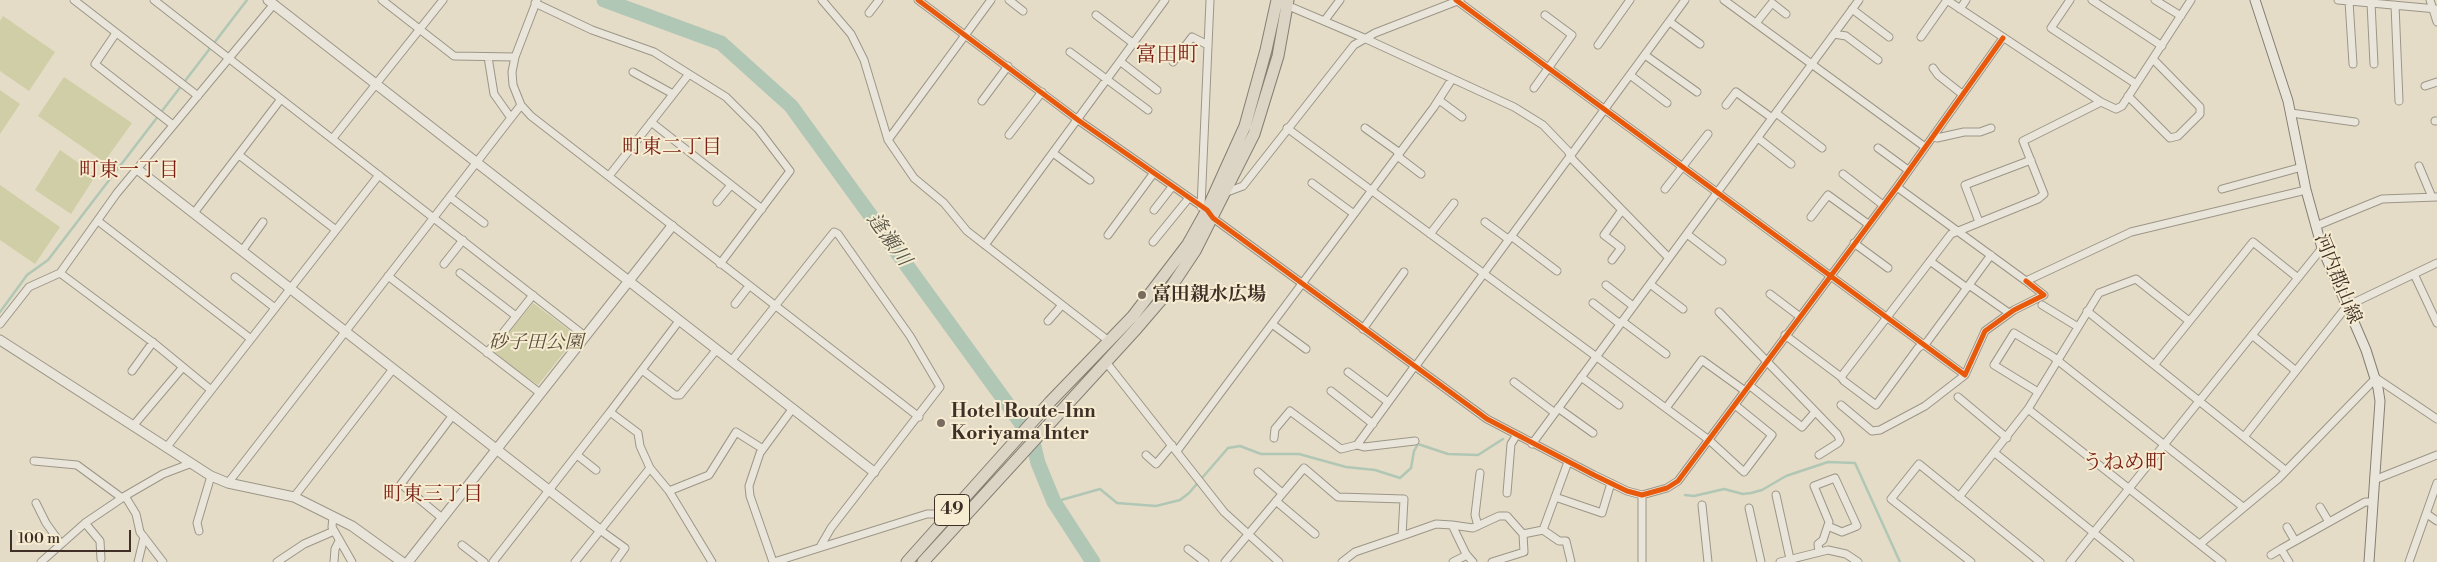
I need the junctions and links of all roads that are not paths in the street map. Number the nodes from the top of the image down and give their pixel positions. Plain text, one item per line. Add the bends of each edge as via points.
1 (74, 0) edge
2 (154, 0) edge
3 (382, 0) edge
4 (443, 0) edge
5 (822, 0) edge
6 (879, 0) edge
7 (918, 0) edge
8 (992, 0) edge
9 (1009, 0) edge
10 (1210, 0) edge
11 (1277, 0) edge
12 (1340, 0) edge
13 (1458, 0) edge
14 (1630, 0) edge
15 (1685, 0) edge
16 (1724, 0) edge
17 (1859, 0) edge
18 (1947, 0) edge
19 (1966, 0) edge
20 (2070, 0) edge
21 (2092, 0) edge
22 (2154, 0) edge
23 (2191, 0) edge
24 (2255, 0) edge
25 (2338, 0) edge
26 (2430, 0) edge
27 (1161, 1) edge
28 (2349, 1) edge
29 (271, 2) edge
30 (536, 2) edge
31 (1288, 3) edge
32 (2372, 3) junction
33 (2395, 5) junction
34 (1852, 9) junction
35 (1960, 9) junction
36 (2434, 9) edge
37 (1023, 11) dead end
38 (869, 13) dead end
39 (1786, 14) dead end
40 (1096, 15) dead end
41 (1545, 15) dead end
42 (2181, 16) junction
43 (1325, 20) junction
44 (1670, 22) junction
45 (2437, 22) edge
46 (1756, 23) junction
47 (420, 30) junction
48 (116, 33) junction
49 (1834, 34) junction
50 (966, 35) junction
51 (1889, 37) dead end
52 (1921, 37) dead end
53 (1364, 38) junction
54 (2003, 38) junction
55 (1134, 44) junction
56 (1598, 44) dead end
57 (1700, 44) dead end
58 (1208, 45) junction
59 (2162, 46) junction
60 (1070, 52) dead end
61 (1645, 55) junction
62 (488, 57) junction
63 (515, 57) junction
64 (229, 59) junction
65 (2153, 59) junction
66 (1878, 60) dead end
67 (1121, 62) junction
68 (1173, 62) dead end
69 (1812, 64) junction
70 (2353, 64) dead end
71 (2374, 64) dead end
72 (1008, 66) junction
73 (1548, 68) junction
74 (1933, 68) dead end
75 (632, 72) dead end
76 (689, 74) junction
77 (1630, 75) junction
78 (1452, 79) junction
79 (1108, 80) junction
80 (2437, 82) edge
81 (376, 84) junction
82 (2136, 84) junction
83 (2425, 86) dead end
84 (1534, 88) dead end
85 (1157, 90) dead end
86 (1042, 92) junction
87 (1697, 92) dead end
88 (673, 94) junction
89 (1962, 94) junction
90 (198, 96) junction
91 (2128, 96) junction
92 (281, 99) junction
93 (1439, 100) junction
94 (982, 101) dead end
95 (2399, 101) dead end
96 (2101, 102) junction
97 (1667, 103) dead end
98 (521, 105) junction
99 (1726, 105) dead end
100 (1148, 110) dead end
101 (1605, 110) junction
102 (2291, 113) junction
103 (1774, 116) junction
104 (1462, 117) dead end
105 (511, 118) junction
106 (1078, 120) junction
107 (651, 122) junction
108 (2355, 122) dead end
109 (173, 125) junction
110 (1286, 128) junction
111 (1365, 128) dead end
112 (1991, 128) dead end
113 (1708, 134) dead end
114 (1010, 135) dead end
115 (1933, 136) junction
116 (332, 138) junction
117 (1758, 138) junction
118 (888, 140) junction
119 (1925, 147) junction
120 (1822, 148) dead end
121 (1878, 148) dead end
122 (1054, 153) junction
123 (1398, 155) junction
124 (1571, 155) junction
125 (239, 156) junction
126 (2031, 160) junction
127 (477, 162) junction
128 (1791, 164) dead end
129 (2419, 166) dead end
130 (1682, 167) junction
131 (2302, 167) junction
132 (136, 169) junction
133 (1908, 170) junction
134 (1153, 174) junction
135 (1421, 174) dead end
136 (1843, 174) dead end
137 (379, 175) junction
138 (608, 176) junction
139 (1090, 180) dead end
140 (1312, 183) dead end
141 (730, 185) junction
142 (1897, 186) junction
143 (1172, 187) junction
144 (1665, 189) dead end
145 (2222, 189) dead end
146 (2306, 190) junction
147 (1371, 191) junction
148 (1227, 192) junction
149 (1718, 193) junction
150 (450, 197) junction
151 (2434, 197) edge
152 (1188, 199) junction
153 (717, 202) dead end
154 (1454, 203) dead end
155 (1883, 205) junction
156 (762, 209) junction
157 (1154, 210) dead end
158 (1622, 210) junction
159 (1207, 212) junction
160 (194, 213) junction
161 (1354, 214) junction
162 (1811, 216) dead end
163 (434, 218) junction
164 (98, 220) junction
165 (263, 222) dead end
166 (1485, 222) dead end
167 (1978, 222) junction
168 (484, 223) dead end
169 (1868, 224) junction
170 (672, 226) junction
171 (2316, 226) junction
172 (336, 230) junction
173 (1956, 230) junction
174 (1430, 234) junction
175 (1687, 234) junction
176 (1108, 235) dead end
177 (1510, 238) junction
178 (463, 240) junction
179 (1153, 242) dead end
180 (1854, 243) junction
181 (985, 245) junction
182 (2322, 248) junction
183 (242, 251) junction
184 (1991, 255) junction
185 (1669, 258) junction
186 (1612, 260) dead end
187 (1722, 261) dead end
188 (1930, 262) junction
189 (2437, 263) edge
190 (444, 264) dead end
191 (720, 264) junction
192 (1888, 268) dead end
193 (1556, 271) dead end
194 (1404, 272) dead end
195 (60, 273) junction
196 (460, 273) dead end
197 (1483, 273) junction
198 (2414, 274) junction
199 (388, 276) junction
200 (1830, 276) junction
201 (235, 277) dead end
202 (2298, 278) junction
203 (628, 280) junction
204 (2026, 281) junction
205 (1302, 284) junction
206 (1650, 284) junction
207 (1606, 285) dead end
208 (749, 286) junction
209 (1968, 286) junction
210 (290, 289) junction
211 (1770, 294) dead end
212 (533, 295) junction
213 (1592, 303) dead end
214 (735, 304) dead end
215 (1062, 305) junction
216 (2042, 305) dead end
217 (775, 306) junction
218 (1633, 306) junction
219 (2347, 306) junction
220 (275, 308) junction
221 (1682, 309) dead end
222 (2087, 311) junction
223 (1718, 312) dead end
224 (2009, 314) junction
225 (516, 316) junction
226 (1799, 316) junction
227 (1887, 318) junction
228 (679, 320) junction
229 (2189, 321) junction
230 (1048, 322) dead end
231 (1621, 322) junction
232 (2437, 323) edge
233 (0, 324) edge
234 (1272, 324) junction
235 (2078, 326) junction
236 (1363, 329) junction
237 (346, 333) junction
238 (1786, 335) junction
239 (2252, 335) junction
240 (585, 336) junction
241 (251, 339) junction
242 (0, 340) edge
243 (153, 342) junction
244 (1110, 342) junction
245 (1923, 345) junction
246 (717, 349) junction
247 (1306, 349) dead end
248 (487, 353) junction
249 (1666, 354) dead end
250 (1595, 357) junction
251 (732, 360) junction
252 (2057, 360) junction
253 (1106, 362) junction
254 (1766, 362) junction
255 (2155, 364) junction
256 (183, 367) junction
257 (1414, 367) junction
258 (393, 369) junction
259 (642, 370) junction
260 (132, 371) dead end
261 (2296, 371) junction
262 (1348, 372) dead end
263 (1965, 374) junction
264 (1581, 376) junction
265 (1841, 377) junction
266 (2376, 378) junction
267 (1514, 382) dead end
268 (1747, 388) junction
269 (211, 390) junction
270 (1331, 391) dead end
271 (2038, 392) junction
272 (540, 393) junction
273 (1958, 397) dead end
274 (2199, 400) junction
275 (1388, 402) junction
276 (1619, 405) dead end
277 (1735, 405) junction
278 (1841, 405) dead end
279 (793, 408) junction
280 (1666, 408) junction
281 (2028, 409) junction
282 (1556, 410) junction
283 (610, 412) junction
284 (1815, 412) junction
285 (453, 415) junction
286 (919, 417) junction
287 (2437, 419) edge
288 (1373, 424) junction
289 (133, 426) junction
290 (1593, 433) dead end
291 (1516, 436) junction
292 (2244, 437) junction
293 (1274, 438) dead end
294 (2006, 438) junction
295 (1709, 440) junction
296 (1415, 441) dead end
297 (1532, 444) junction
298 (1172, 445) junction
299 (1357, 445) junction
300 (2163, 445) junction
301 (166, 448) junction
302 (496, 449) junction
303 (762, 449) junction
304 (1177, 451) junction
305 (1995, 453) junction
306 (577, 455) junction
307 (1146, 455) dead end
308 (1819, 455) dead end
309 (2437, 455) edge
310 (34, 461) dead end
311 (1568, 462) junction
312 (192, 464) junction
313 (650, 468) junction
314 (596, 470) dead end
315 (2285, 470) junction
316 (874, 472) junction
317 (1258, 472) dead end
318 (1480, 473) dead end
319 (211, 476) junction
320 (2374, 480) junction
321 (228, 483) junction
322 (1611, 483) junction
323 (2437, 483) edge
324 (2129, 488) junction
325 (549, 490) junction
326 (669, 491) junction
327 (1282, 493) junction
328 (1507, 493) dead end
329 (1642, 495) junction
330 (1776, 495) dead end
331 (123, 497) junction
332 (294, 497) junction
333 (1959, 497) junction
334 (1555, 498) junction
335 (1276, 501) junction
336 (2373, 502) junction
337 (36, 503) dead end
338 (1702, 504) dead end
339 (2320, 507) dead end
340 (1748, 508) dead end
341 (2243, 508) junction
342 (2427, 514) junction
343 (333, 517) junction
344 (442, 518) junction
345 (944, 519) junction
346 (2437, 521) edge
347 (2329, 522) junction
348 (85, 523) junction
349 (1452, 525) junction
350 (1478, 526) junction
351 (954, 527) junction
352 (1830, 527) junction
353 (2287, 527) dead end
354 (600, 530) junction
355 (1543, 530) junction
356 (199, 531) dead end
357 (334, 531) junction
358 (2094, 532) junction
359 (1248, 533) junction
360 (1315, 534) dead end
361 (1523, 534) junction
362 (1402, 536) junction
363 (144, 537) junction
364 (339, 541) junction
365 (2295, 541) junction
366 (61, 544) junction
367 (2200, 544) junction
368 (462, 545) dead end
369 (820, 547) junction
370 (1188, 549) dead end
371 (2281, 549) junction
372 (1819, 552) junction
373 (1467, 555) junction
374 (2271, 555) dead end
375 (101, 559) dead end
376 (1790, 560) junction
377 (41, 562) edge
378 (138, 562) edge
379 (163, 562) edge
380 (278, 562) edge
381 (334, 562) edge
382 (352, 562) edge
383 (402, 562) edge
384 (408, 562) edge
385 (484, 562) edge
386 (493, 562) edge
387 (576, 562) edge
388 (615, 562) edge
389 (712, 562) edge
390 (774, 562) edge
391 (907, 562) edge
392 (923, 562) edge
393 (1205, 562) edge
394 (1225, 562) edge
395 (1279, 562) edge
396 (1342, 562) edge
397 (1453, 562) edge
398 (1473, 562) edge
399 (1492, 562) edge
400 (1570, 562) edge
401 (1642, 562) edge
402 (1708, 562) edge
403 (1761, 562) edge
404 (1781, 562) edge
405 (1858, 562) edge
406 (1970, 562) edge
407 (2040, 562) edge
408 (2070, 562) edge
409 (2130, 562) edge
410 (2222, 562) edge
411 (2289, 562) edge
412 (2369, 562) edge
413 (2409, 562) edge

1 - 48 street
2 - 64 street
3 - 47 street
4 - 47 street
5 - 118 street via 851,34 864,60
6 - 38 street
7 - 50 street
8 - 50 street
9 - 37 street
10 - 58 street
11 - 31 street
11 - 159 highway, 49 via 1245,126
12 - 43 street
13 - 53 street
13 - 73 street
14 - 56 street
15 - 44 street
16 - 46 street
17 - 34 street
18 - 35 street
18 - 52 street
19 - 35 street
20 - 82 street via 2051,28
21 - 59 street
22 - 42 street
23 - 42 street
24 - 102 street, 河内郡山線
25 - 28 street
26 - 36 street
27 - 55 street
28 - 32 street
28 - 70 street
29 - 64 street
29 - 81 street
30 - 63 street
30 - 76 street via 592,30 654,52
31 - 43 street
31 - 148 highway, 49 via 1268,93 1254,134
32 - 33 street
32 - 71 street
33 - 36 street
33 - 95 street
34 - 49 street
34 - 51 street
35 - 54 street
36 - 45 street
39 - 46 street via 1772,3
40 - 55 street
41 - 73 street via 1572,35
42 - 59 street
43 - 53 street
44 - 57 street
44 - 61 street
46 - 69 street
47 - 62 street via 454,56
47 - 81 street
48 - 90 street
48 - 109 street via 95,64
49 - 66 street via 1846,36
49 - 69 street
50 - 72 street
50 - 118 street
53 - 78 street
53 - 110 street via 1354,45
54 - 89 street
54 - 96 street
55 - 67 street
58 - 68 street via 1192,38
58 - 159 street
59 - 65 street
60 - 79 street
61 - 77 street
61 - 87 street
62 - 63 street
62 - 105 street via 494,94
63 - 98 street via 512,78
64 - 90 street
64 - 92 street
65 - 82 street
65 - 91 street via 2200,107 2200,114 2178,136 2170,138
67 - 79 street
67 - 85 street
69 - 103 street
69 - 119 street
72 - 86 street
72 - 94 street
73 - 84 street
73 - 101 street
74 - 89 street
75 - 88 street
76 - 88 street
76 - 156 street via 726,97 742,112 790,171
77 - 97 street
77 - 101 street
78 - 93 street
78 - 124 street via 1543,125
79 - 100 street
79 - 106 street
80 - 83 street
81 - 116 street
81 - 127 street
82 - 91 street
86 - 106 street
86 - 114 street
88 - 107 street
89 - 115 street
90 - 109 street
91 - 96 street via 2116,109
92 - 116 street
92 - 125 street
93 - 104 street
93 - 123 street
96 - 126 street via 2023,141
98 - 105 street
98 - 138 street
99 - 103 street via 1736,92
101 - 124 street
101 - 130 street
102 - 108 street
102 - 131 street, 河内郡山線
103 - 117 street
103 - 120 street
105 - 127 street
106 - 122 street
106 - 134 street
107 - 138 street
107 - 141 street
109 - 132 street
110 - 147 street
110 - 148 street via 1243,186
111 - 123 street via 1397,150
112 - 115 street via 1937,138
113 - 130 street
115 - 119 street
116 - 137 street
117 - 128 street
117 - 149 street
118 - 181 street via 914,178
119 - 133 street
121 - 133 street
122 - 139 street
122 - 181 street
123 - 135 street
123 - 147 street
124 - 158 street
124 - 177 street
125 - 160 street
125 - 172 street
126 - 167 street via 2044,194
126 - 167 street via 1965,185
127 - 150 street
127 - 203 street
129 - 151 street
130 - 144 street
130 - 149 street
131 - 145 street
131 - 146 street, 河内郡山線
132 - 160 street
132 - 164 street
133 - 142 street
134 - 143 street
134 - 176 street
136 - 155 street
137 - 163 street
137 - 172 street
138 - 170 street
140 - 161 street
141 - 153 street
141 - 156 street
142 - 155 street
142 - 173 street
143 - 152 street
143 - 157 street
146 - 171 street, 河内郡山線
146 - 204 street via 2131,232
147 - 161 street
147 - 174 street
148 - 159 highway, 49
149 - 175 street
149 - 200 street
150 - 163 street
150 - 168 street
151 - 171 street via 2382,199
152 - 159 street
152 - 179 street
154 - 174 street
155 - 169 street
156 - 191 street
158 - 185 street
158 - 186 street via 1604,235 1621,248
159 - 205 street
159 - 244 highway, 49 via 1160,282
159 - 253 highway, 49 via 1195,251 1167,292
160 - 183 street
161 - 205 street
162 - 169 street via 1828,195
163 - 178 street
163 - 199 street
164 - 195 street
164 - 241 street
165 - 183 street
166 - 177 street
167 - 173 street
169 - 180 street
170 - 191 street
170 - 203 street
171 - 182 street, 河内郡山線
172 - 210 street
173 - 184 street
173 - 188 street
174 - 197 street
175 - 185 street
175 - 187 street
177 - 193 street
177 - 197 street
178 - 190 street
178 - 212 street
180 - 192 street
180 - 200 street
181 - 215 street
182 - 202 street
182 - 219 street, 河内郡山線
183 - 210 street
184 - 204 street
184 - 209 street
185 - 206 street
188 - 209 street
188 - 227 street
189 - 198 street
191 - 208 street
194 - 236 street
195 - 233 street via 29,288
195 - 243 street
196 - 225 street
197 - 250 street
197 - 257 street
198 - 219 street
198 - 232 street
199 - 237 street
199 - 248 street
200 - 226 street
200 - 227 street
201 - 220 street
202 - 229 street via 2253,242
202 - 239 street
203 - 228 street
203 - 240 street
204 - 224 street via 2044,295
205 - 234 street
205 - 236 street
206 - 218 street
206 - 221 street
207 - 218 street
208 - 214 street
208 - 217 street
209 - 224 street
209 - 245 street
210 - 220 street
210 - 237 street
211 - 226 street
212 - 225 street
212 - 240 street
213 - 231 street
215 - 230 street
215 - 244 street
216 - 235 street
217 - 251 street
217 - 286 street
217 - 286 street via 834,232 838,234 910,336 940,387
218 - 231 street
219 - 261 street
219 - 266 street, 河内郡山線
220 - 241 street
222 - 229 street via 2099,293 2136,279
222 - 235 street
222 - 255 street
223 - 254 street
224 - 263 street via 1985,331
225 - 248 street
226 - 238 street
227 - 245 street
227 - 265 street
228 - 246 street
228 - 259 street
229 - 255 street
231 - 249 street
231 - 250 street
234 - 247 street
234 - 304 street
235 - 252 street
236 - 257 street
237 - 258 street
237 - 321 street
238 - 254 street
238 - 265 street
239 - 261 street
239 - 274 street
240 - 272 street
241 - 269 street
242 - 289 street
243 - 256 street
243 - 260 street
244 - 345 highway, 49 via 1050,402
245 - 263 street
245 - 265 street via 1876,405
246 - 251 street
246 - 259 street via 680,395 675,395
248 - 272 street
250 - 264 street
250 - 280 street
251 - 279 street
252 - 271 street
252 - 271 street via 2014,333 1994,365
252 - 300 street
253 - 298 street
253 - 351 highway, 49
254 - 268 street
254 - 284 street
255 - 274 street
256 - 269 street
256 - 289 street
257 - 275 street
257 - 291 street
258 - 285 street
258 - 332 street
259 - 283 street
261 - 292 street
262 - 275 street
263 - 278 street via 1925,406 1880,430 1872,431
264 - 276 street
264 - 282 street
266 - 287 street
266 - 315 street
266 - 320 street, 河内郡山線 via 2380,401
267 - 282 street
268 - 277 street
268 - 280 street via 1702,360
268 - 284 street via 1802,427
269 - 301 street
270 - 288 street
271 - 281 street
272 - 302 street
273 - 294 street
274 - 292 street
274 - 300 street
275 - 288 street
277 - 295 street
277 - 295 street via 1772,435 1744,472
279 - 303 street
279 - 316 street
280 - 295 street
281 - 294 street
281 - 324 street
282 - 290 street
282 - 297 street
283 - 306 street
283 - 313 street via 638,433
284 - 308 street via 1840,440
285 - 302 street
285 - 344 street via 401,484
286 - 316 street
288 - 299 street
289 - 301 street
291 - 297 street
291 - 328 street via 1511,444
292 - 315 street
293 - 299 street via 1275,429 1290,411 1341,449
294 - 305 street
295 - 329 street via 1678,481 1667,488
296 - 299 street
297 - 311 street
298 - 304 street
298 - 307 street via 1156,464
300 - 324 street
300 - 341 street
301 - 312 street
302 - 325 street
302 - 344 street
303 - 326 street via 736,432 709,475
303 - 390 street via 755,462 749,492
304 - 359 street via 1224,512
305 - 333 street
305 - 358 street
306 - 314 street
306 - 325 street
309 - 320 street
310 - 331 street via 77,465
311 - 322 street
311 - 334 street
312 - 319 street
312 - 331 street via 163,474
313 - 326 street
313 - 354 street
315 - 341 street
316 - 369 street
317 - 327 street
318 - 350 street via 1475,515
319 - 321 street
319 - 356 street via 198,523
320 - 336 street, 河内郡山線
321 - 332 street
322 - 329 street
322 - 334 street via 1602,513
323 - 342 street
324 - 358 street
324 - 367 street
325 - 354 street
325 - 386 street
326 - 389 street
327 - 335 street
327 - 362 street via 1304,468 1338,497 1404,499
329 - 401 street
330 - 376 street
331 - 348 street
331 - 363 street via 136,514
332 - 343 street
333 - 406 street via 1919,464 1891,499
333 - 407 street
334 - 355 street
335 - 359 street
335 - 360 street
336 - 347 street via 2364,502
336 - 412 street, 河内郡山線
337 - 366 street
338 - 402 street
339 - 347 street
340 - 403 street
341 - 367 street
342 - 346 street
342 - 413 street
343 - 357 street via 331,525
343 - 383 street via 352,526
344 - 384 street
345 - 351 street
345 - 369 street via 927,514
345 - 391 highway, 49
347 - 365 street
348 - 366 street
348 - 375 street via 100,542
349 - 350 street
349 - 362 street via 1436,524
349 - 373 street
350 - 361 street via 1499,516 1507,516
351 - 392 highway, 49
352 - 352 street via 1814,486 1835,478 1857,526 1842,532
352 - 372 street via 1818,544
353 - 365 street
354 - 387 street
354 - 388 street via 625,548
355 - 361 street
355 - 400 street via 1559,541 1566,541
357 - 364 street
357 - 380 street via 304,544
358 - 408 street
358 - 409 street
359 - 394 street
359 - 395 street
361 - 399 street via 1524,552
362 - 396 street via 1355,552
363 - 378 street
363 - 379 street
364 - 381 street
364 - 382 street
365 - 371 street
366 - 377 street
367 - 410 street
368 - 385 street
369 - 390 street
370 - 393 street
371 - 374 street
371 - 411 street
372 - 376 street
372 - 405 street via 1828,550 1846,554
373 - 397 street
373 - 398 street
376 - 404 street

